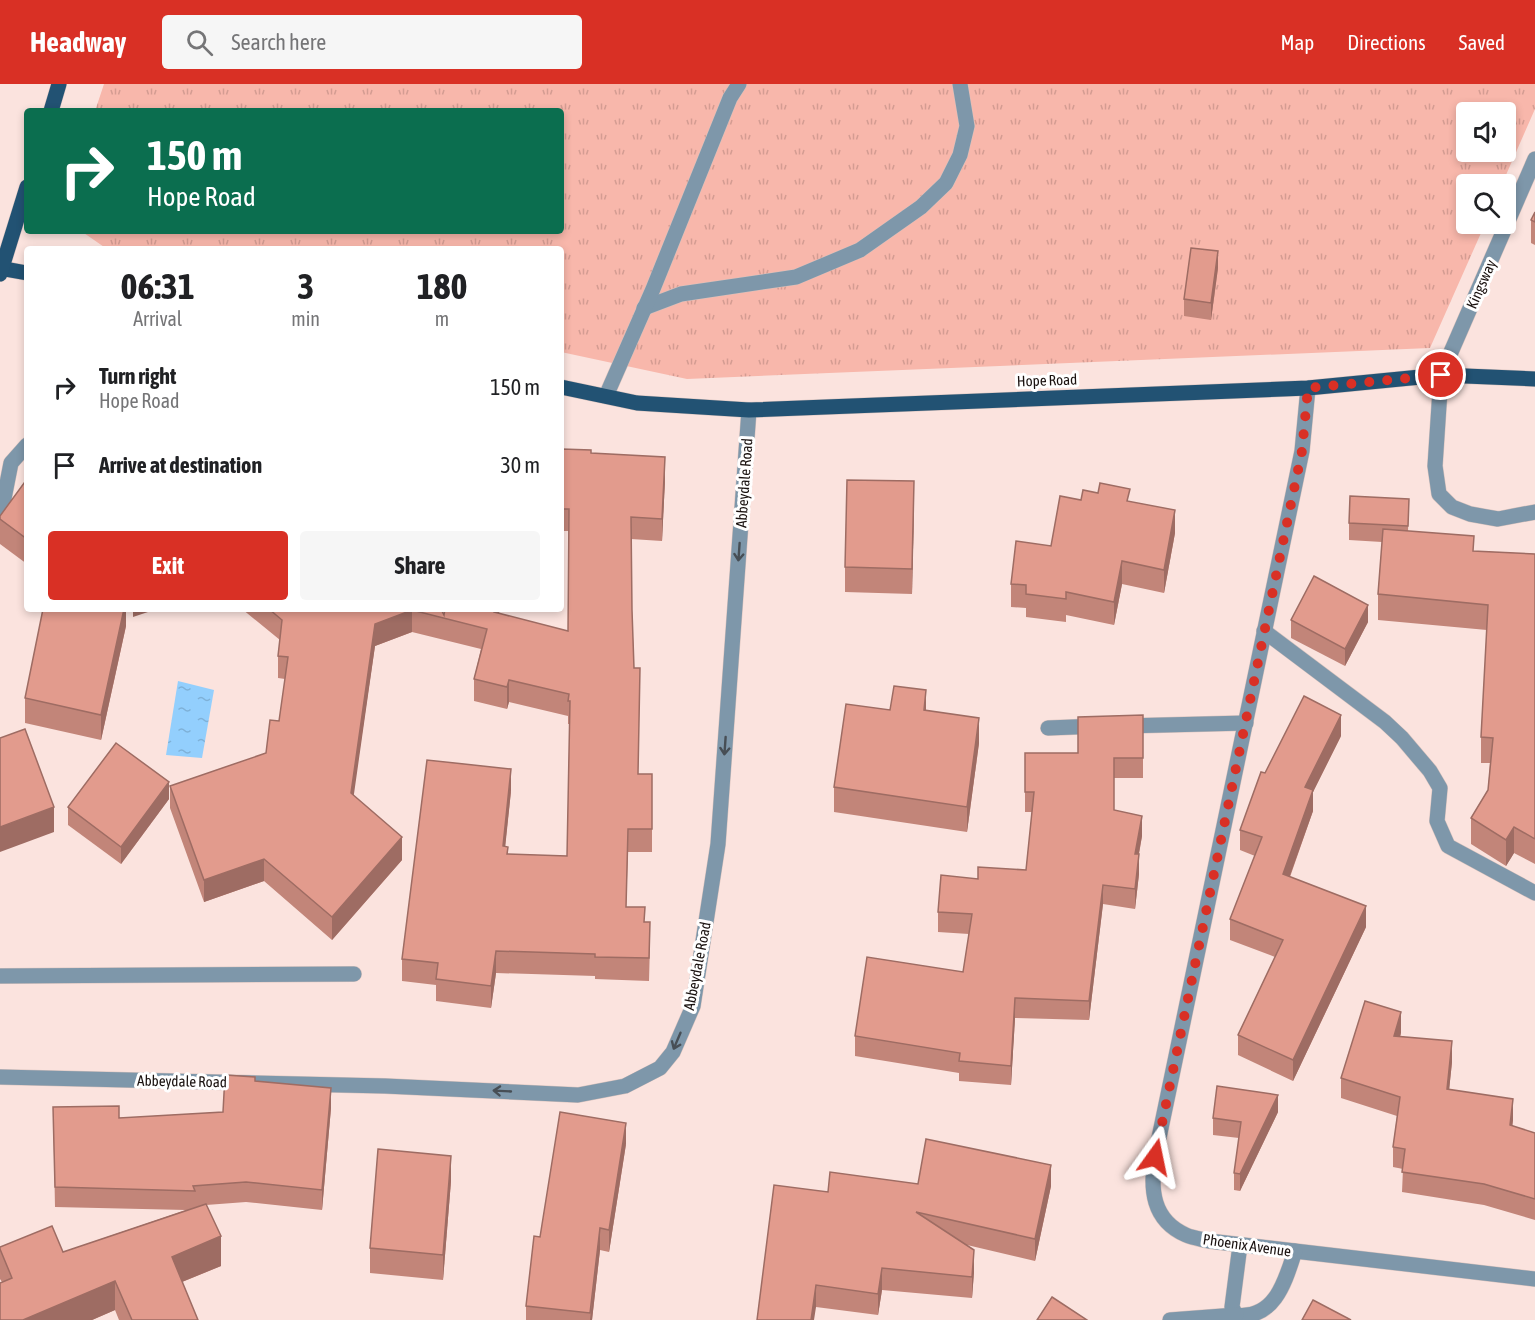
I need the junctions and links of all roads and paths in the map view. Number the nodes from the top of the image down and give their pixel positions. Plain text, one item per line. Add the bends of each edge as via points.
1 (59, 84) edge
2 (739, 84) edge
3 (960, 84) edge
4 (52, 108) edge
5 (1535, 159) edge
6 (24, 197) edge
7 (1, 270) edge
8 (24, 273) edge
9 (644, 308) junction
10 (1441, 375) junction
11 (1535, 379) edge
12 (564, 388) edge
13 (1308, 388) junction
14 (606, 396) junction
15 (749, 410) junction
16 (24, 448) edge
17 (1535, 512) edge
18 (0, 519) edge
19 (1264, 631) junction
20 (1246, 723) junction
21 (1048, 728) dead end
22 (1535, 893) edge
23 (354, 974) dead end
24 (0, 976) edge
25 (0, 1077) edge
26 (1240, 1245) junction
27 (1295, 1251) junction
28 (1535, 1279) edge
29 (1236, 1315) junction
30 (1170, 1320) edge

1 - 4 main road
2 - 9 street
3 - 9 street via 967,126 960,155 945,183 921,207 860,250 796,276 681,294
5 - 10 street, Kingsway
6 - 7 main road
7 - 8 main road
9 - 14 street
10 - 11 main road, Hope Road
10 - 13 main road, Hope Road
10 - 17 street, Kingsway via 1435,466 1439,494 1452,507 1470,514 1498,519
12 - 14 main road, Hope Road
13 - 15 main road, Hope Road
13 - 19 street, Phoenix Avenue via 1302,451
14 - 15 main road, Hope Road via 637,403
15 -> 25 street, Abbeydale Road via 718,844 693,1006 673,1052 660,1068 625,1086 578,1095
16 - 18 street via 11,463
19 - 20 street, Phoenix Avenue
19 - 22 street via 1385,722 1423,763 1440,788 1437,821 1448,846
20 - 21 street
20 - 26 street, Phoenix Avenue via 1152,1176 1158,1210 1171,1225 1185,1235
23 - 24 street
26 - 27 street, Phoenix Avenue
26 - 29 street via 1232,1306
27 - 28 street, Phoenix Avenue
27 - 29 street via 1282,1292 1272,1308 1261,1317 1245,1319
29 - 30 street

